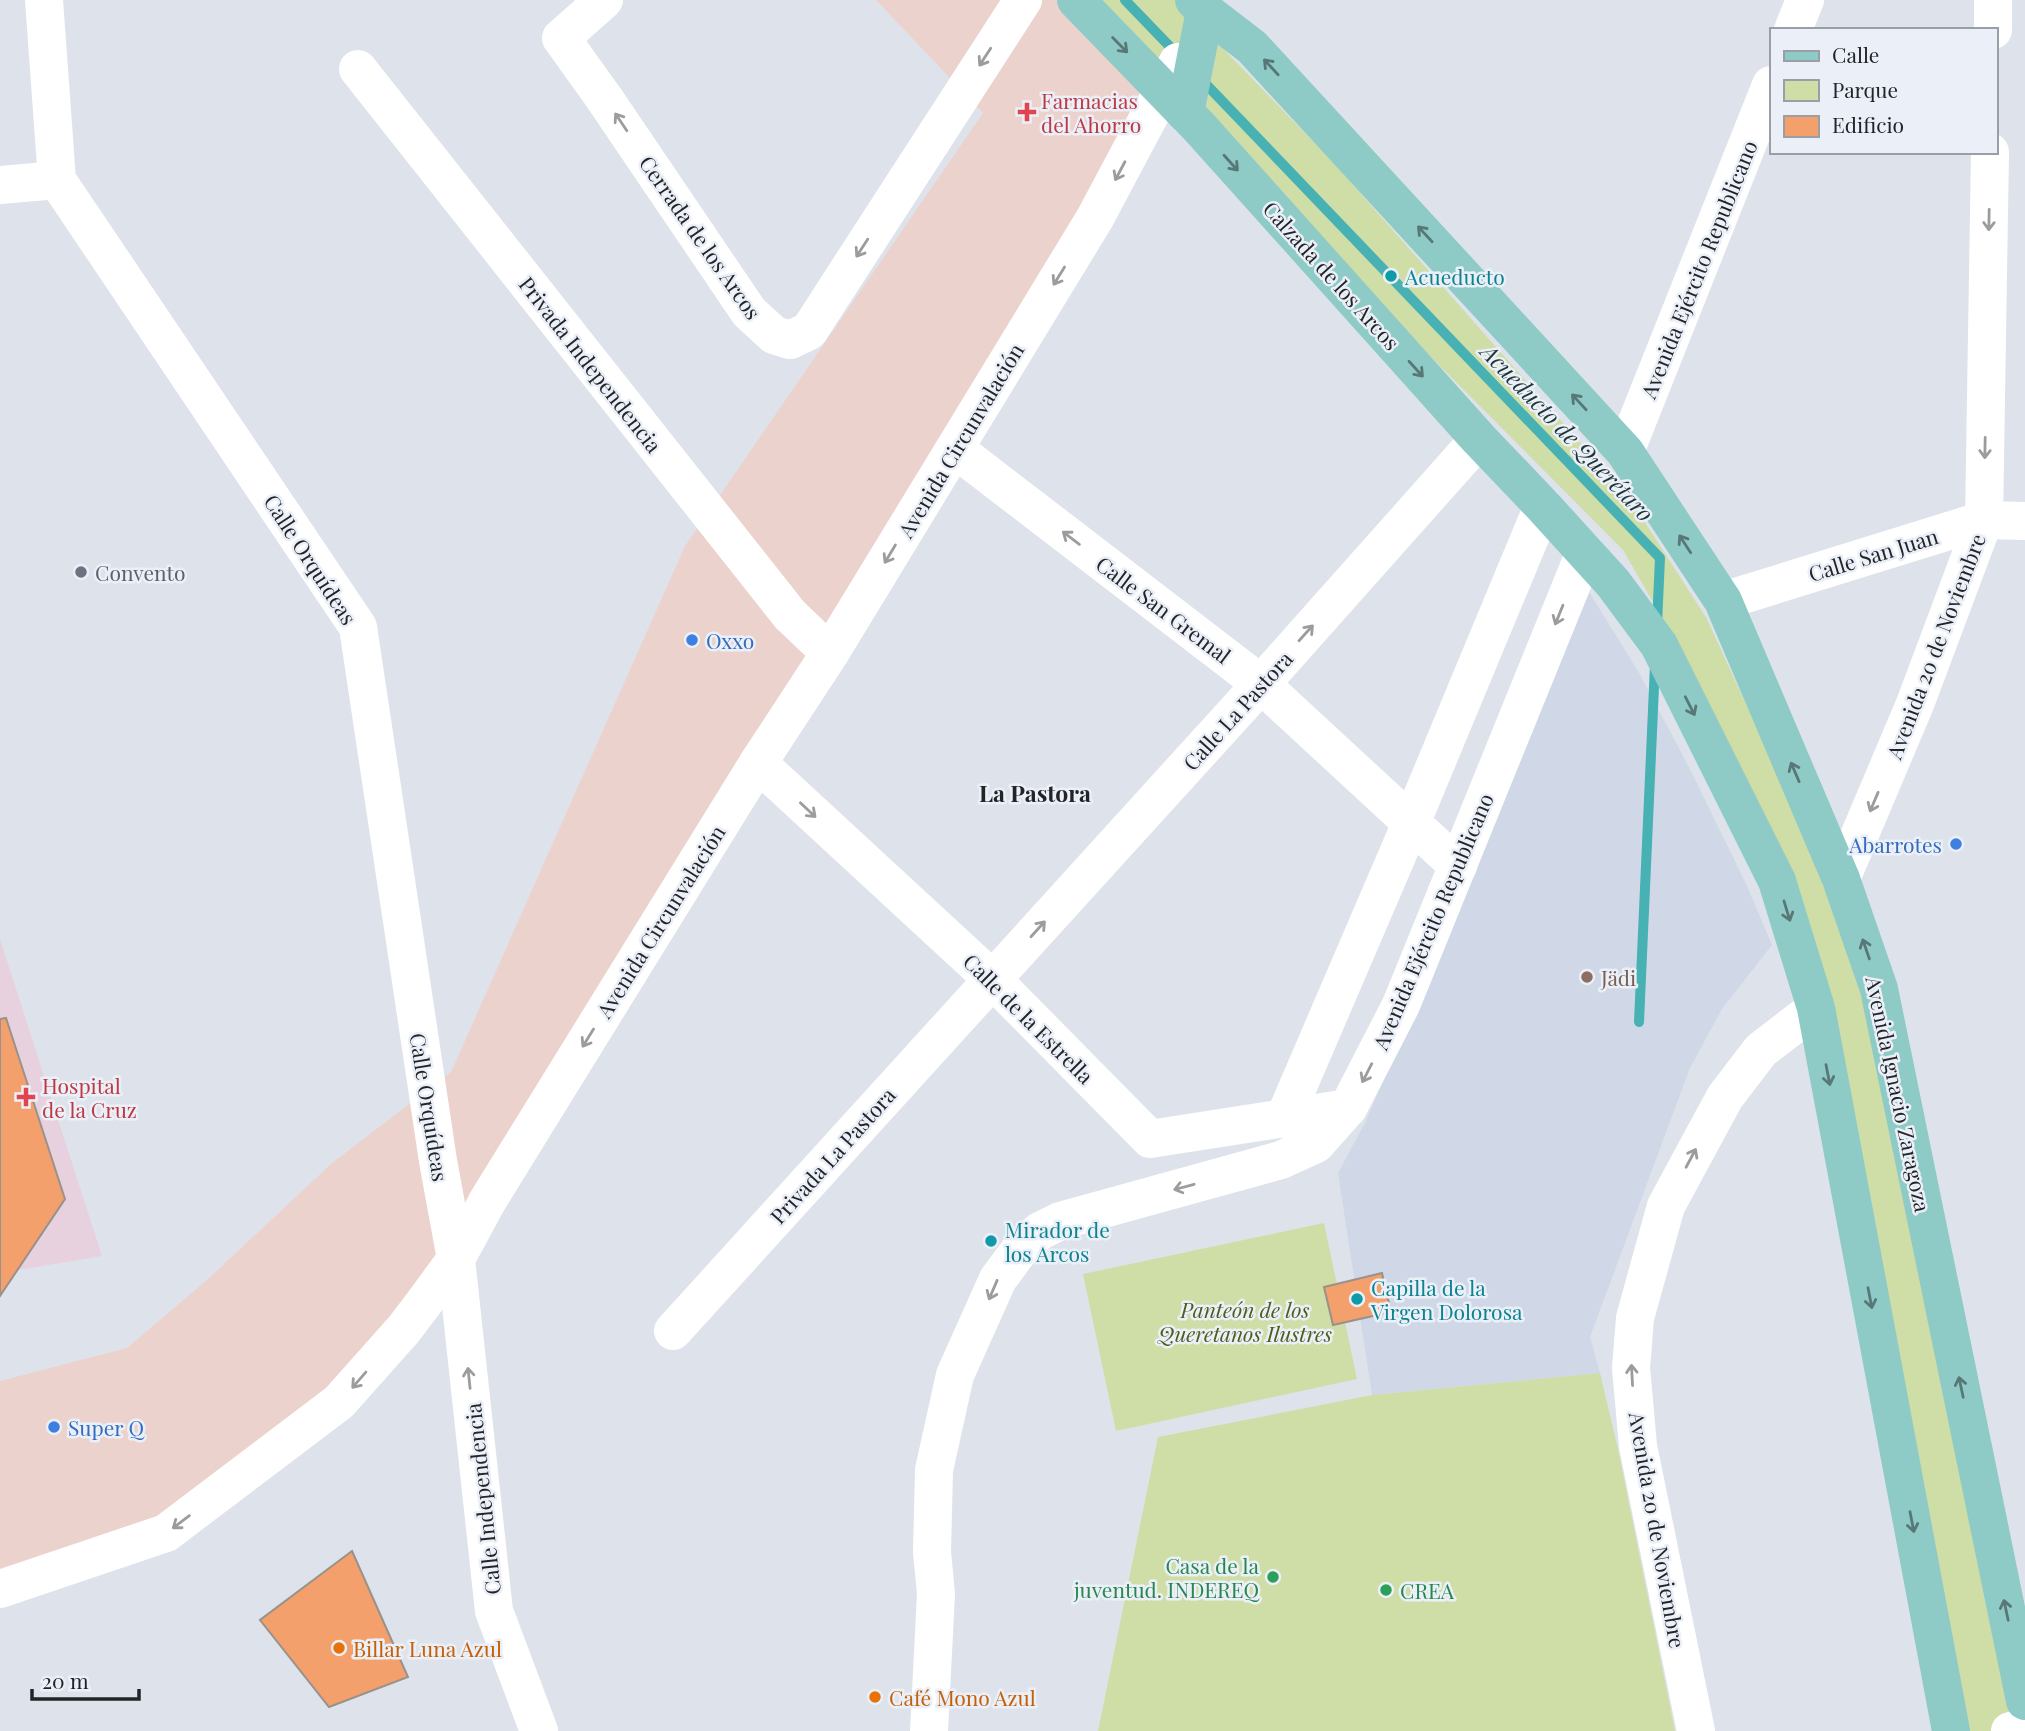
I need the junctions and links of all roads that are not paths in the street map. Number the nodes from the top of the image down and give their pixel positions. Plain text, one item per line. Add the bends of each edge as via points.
1 (44, 0) edge
2 (604, 0) edge
3 (1023, 0) edge
4 (1076, 0) edge
5 (1805, 0) edge
6 (1993, 0) edge
7 (1204, 4) edge
8 (1794, 28) edge
9 (1993, 28) edge
10 (358, 69) dead end
11 (1770, 88) edge
12 (1175, 101) junction
13 (1990, 154) edge
14 (57, 180) junction
15 (0, 185) edge
16 (1479, 439) junction
17 (955, 449) junction
18 (1625, 452) junction
19 (1543, 506) junction
20 (1984, 520) junction
21 (2025, 521) edge
22 (1585, 552) junction
23 (1723, 601) junction
24 (830, 653) junction
25 (1261, 684) junction
26 (758, 763) junction
27 (1412, 821) junction
28 (1458, 866) junction
29 (1841, 879) junction
30 (992, 979) junction
31 (1816, 1008) junction
32 (1349, 1108) junction
33 (1284, 1119) junction
34 (456, 1259) junction
35 (673, 1331) dead end
36 (0, 1589) edge
37 (2025, 1700) edge
38 (2025, 1727) edge
39 (539, 1731) edge
40 (929, 1731) edge
41 (1696, 1731) edge
42 (1951, 1731) edge
43 (2010, 1731) edge

1 - 14 street, Calle Orquídeas
3 -> 2 street, Cerrada de los Arcos via 809,331 790,340 774,335 749,312 561,38
4 -> 12 main road, Calzada de los Arcos
5 - 8 street
6 - 9 street
7 - 12 main road
18 -> 7 main road via 1252,47
10 - 24 street, Privada Independencia via 790,615
11 - 18 street, Avenida Ejército Republicano
12 -> 16 main road, Calzada de los Arcos
12 -> 17 street, Avenida Circunvalación via 1095,218
13 -> 20 street, Avenida 20 de Noviembre
14 - 15 street
14 - 34 street, Calle Orquídeas via 358,628
16 - 19 main road, Calzada de los Arcos
25 -> 16 street, Calle La Pastora
17 -> 24 street, Avenida Circunvalación
25 -> 17 street, Calle San Gremal
23 -> 18 main road, Avenida Ignacio Zaragoza
19 - 22 main road, Calzada de los Arcos
19 - 27 street
20 - 21 street, Calle San Juan
20 - 23 street, Calle San Juan
20 -> 29 street, Avenida 20 de Noviembre via 1915,704
22 -> 28 street, Avenida Ejército Republicano
22 -> 31 main road via 1659,645 1709,743 1777,881
29 -> 23 main road, Avenida Ignacio Zaragoza
24 - 26 street, Avenida Circunvalación
25 - 27 street, Calle San Gremal
30 -> 25 street, Calle La Pastora
26 -> 30 street, Calle de la Estrella
26 -> 34 street, Avenida Circunvalación
27 - 28 street, Calle San Gremal
27 - 33 street
28 -> 32 street, Avenida Ejército Republicano via 1401,1004
37 -> 29 main road, Avenida Ignacio Zaragoza via 1879,989
30 - 33 street, Calle de la Estrella via 1150,1139
30 - 35 street, Privada La Pastora
41 -> 31 street, Avenida 20 de Noviembre via 1638,1446 1631,1368 1635,1318 1666,1206 1725,1097 1761,1050
31 -> 42 main road
32 - 33 street, Calle de la Estrella
32 -> 40 street, Avenida Ejército Republicano via 1316,1144 1281,1160 1060,1221 1024,1244 998,1279 955,1375 934,1471 936,1594
34 -> 36 street, Avenida Circunvalación via 404,1329 339,1402 166,1533
39 -> 34 street, Calle Independencia via 494,1611
38 - 43 street

